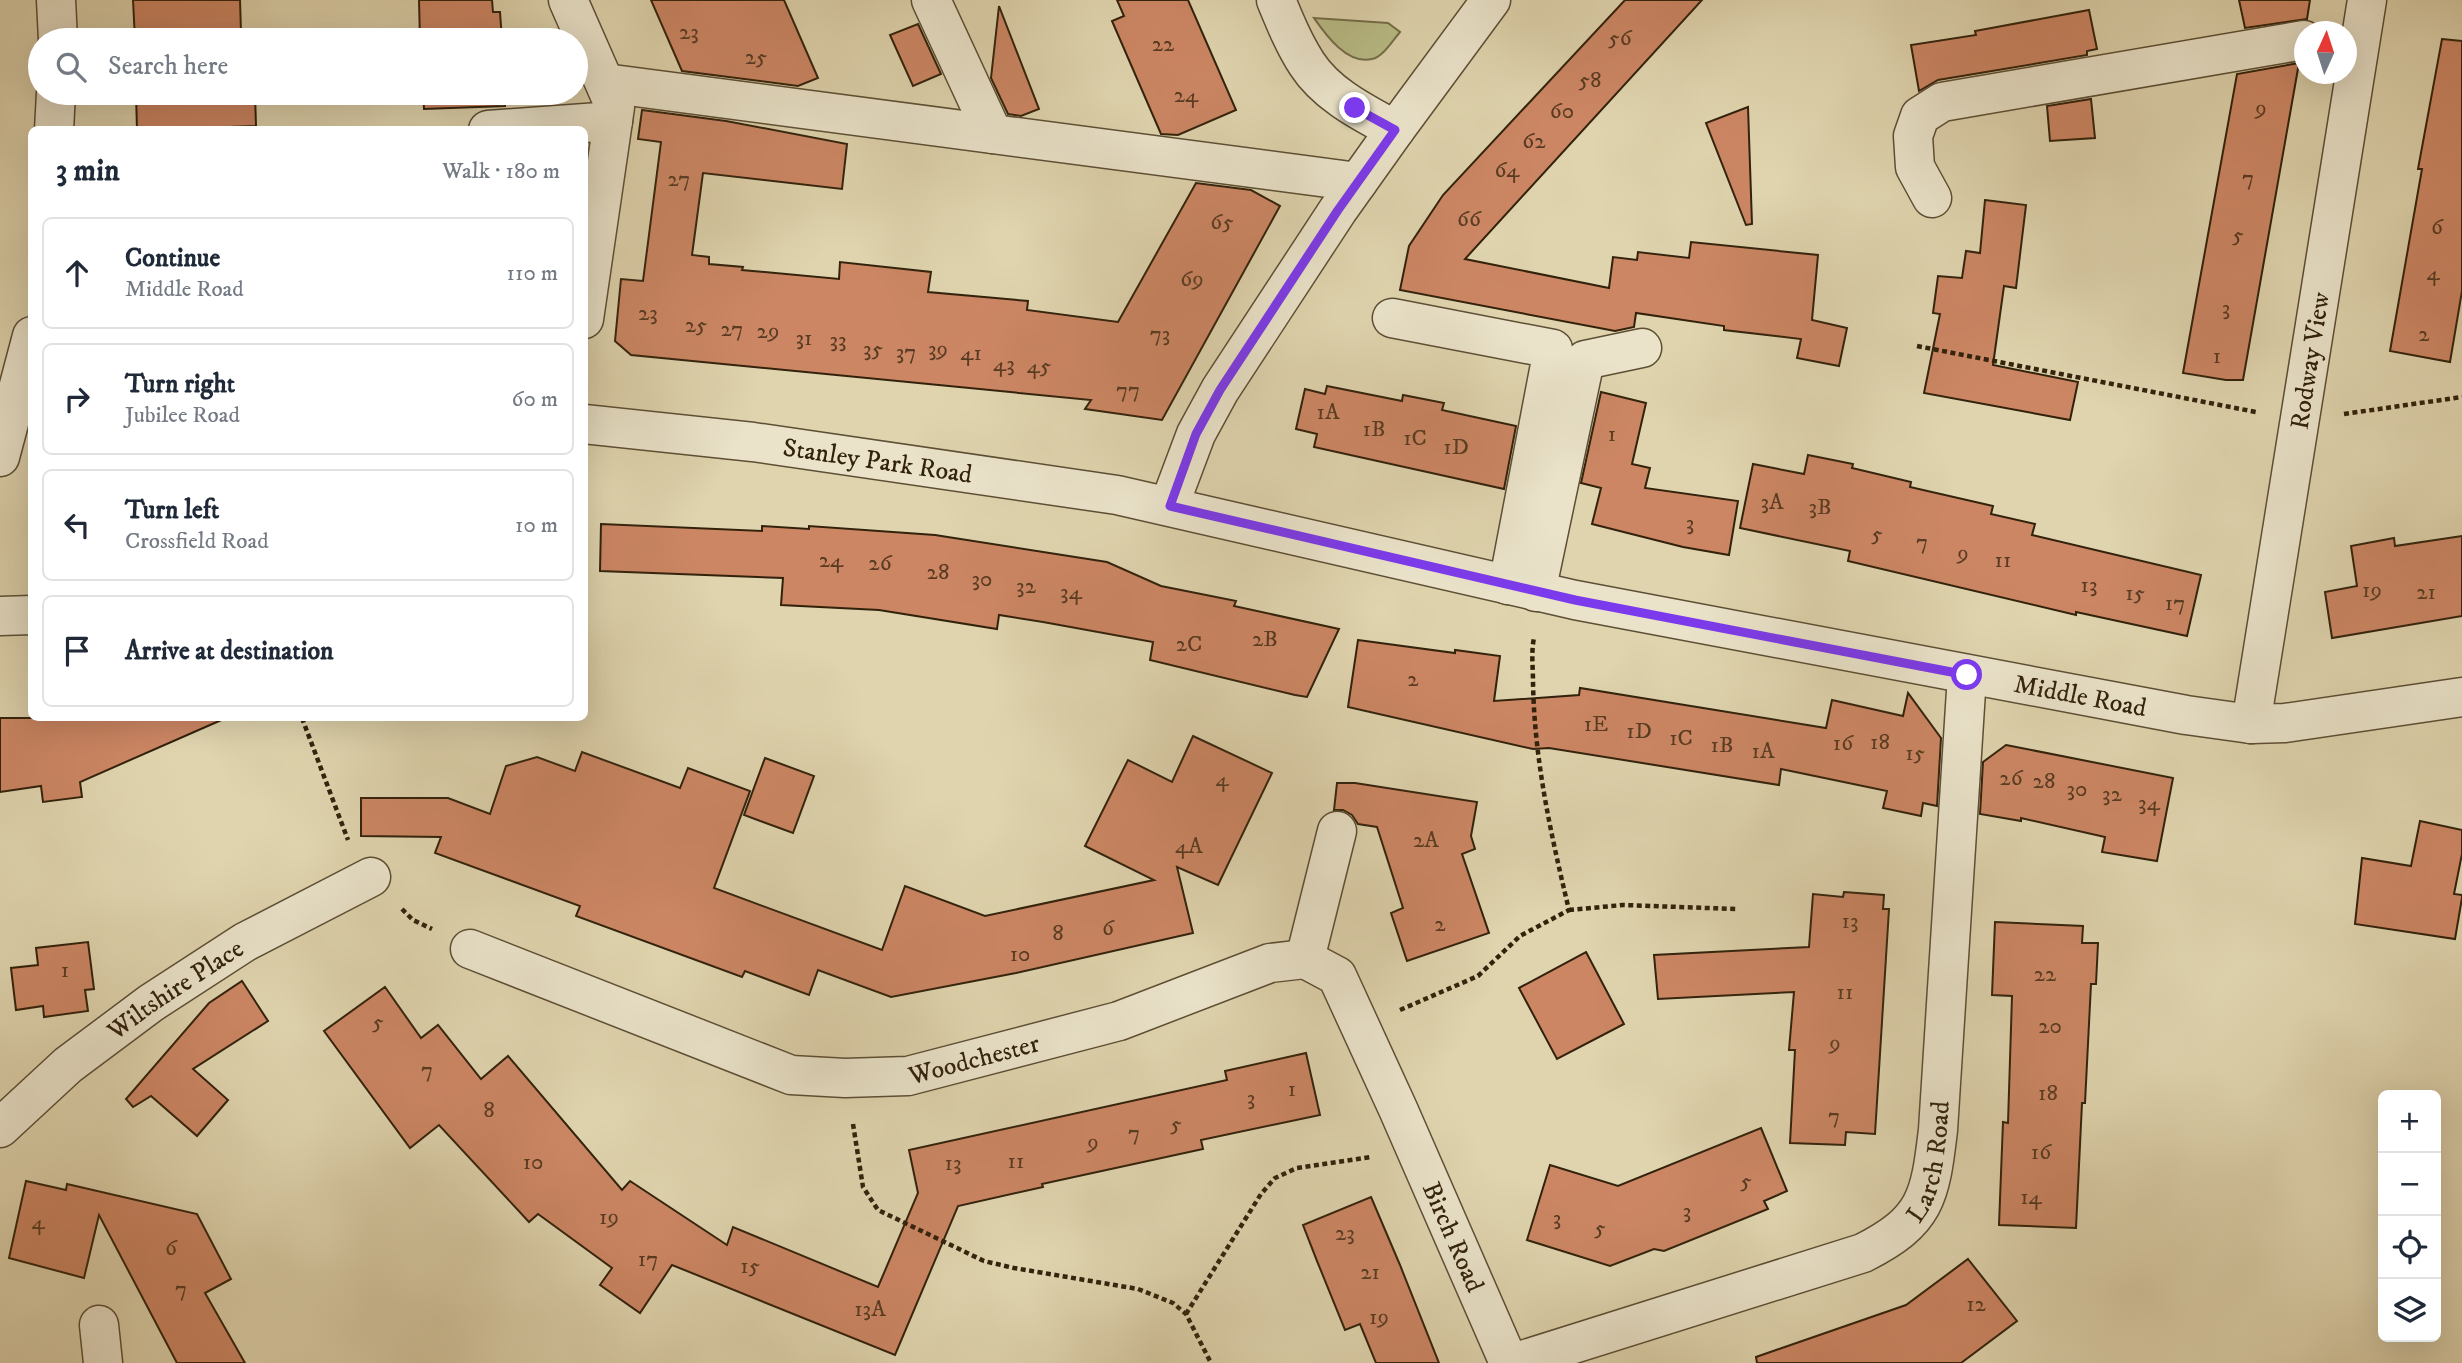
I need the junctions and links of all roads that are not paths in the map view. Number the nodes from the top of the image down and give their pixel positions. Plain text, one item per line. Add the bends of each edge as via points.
1 (56, 0) edge
2 (568, 0) edge
3 (931, 0) edge
4 (1276, 0) edge
5 (1491, 0) edge
6 (2359, 21) edge
7 (57, 28) edge
8 (580, 28) edge
9 (2294, 42) edge
10 (588, 45) edge
11 (605, 83) junction
12 (56, 105) edge
13 (614, 121) junction
14 (54, 126) edge
15 (544, 126) edge
16 (1395, 130) junction
17 (993, 134) junction
18 (1358, 182) junction
19 (1932, 198) dead end
20 (588, 293) edge
21 (1392, 318) dead end
22 (1642, 348) dead end
23 (28, 351) edge
24 (588, 424) edge
25 (0, 457) edge
26 (1170, 506) junction
27 (1529, 590) junction
28 (28, 615) edge
29 (0, 616) edge
30 (1967, 675) junction
31 (2462, 697) edge
32 (2251, 724) junction
33 (1337, 831) dead end
34 (371, 877) road end
35 (470, 949) road end
36 (1305, 959) junction
37 (0, 1128) edge
38 (99, 1325) dead end
39 (103, 1363) edge
40 (1511, 1363) edge

1 - 7 street
2 - 8 street
3 - 17 street
4 - 16 street via 1308,66 1326,86
5 - 16 street
6 - 32 street, Rodway View
9 - 19 street via 1942,102 1920,116 1913,135 1915,167
10 - 11 street
11 - 13 street via 615,107
11 - 17 street
12 - 14 street
13 - 15 street
13 - 20 street
16 - 18 street
17 - 18 street
18 - 26 street via 1220,390 1196,434
21 - 27 street via 1553,349
22 - 27 street via 1585,360
23 - 25 street
24 - 26 street, Stanley Park Road via 753,442
26 - 27 street, Middle Road
27 - 30 street, Middle Road
28 - 29 street
30 - 32 street, Middle Road
30 - 40 street, Larch Road via 1938,1130 1935,1161 1920,1209 1904,1229 1863,1253
31 - 32 street, Middle Road via 2317,720
33 - 36 street
34 - 37 street, Wiltshire Place via 245,942 152,1003 68,1065
35 - 36 street, Woodchester via 792,1075 845,1078 908,1076 1119,1021 1270,962
36 - 40 street, Birch Road via 1337,976
38 - 39 street

